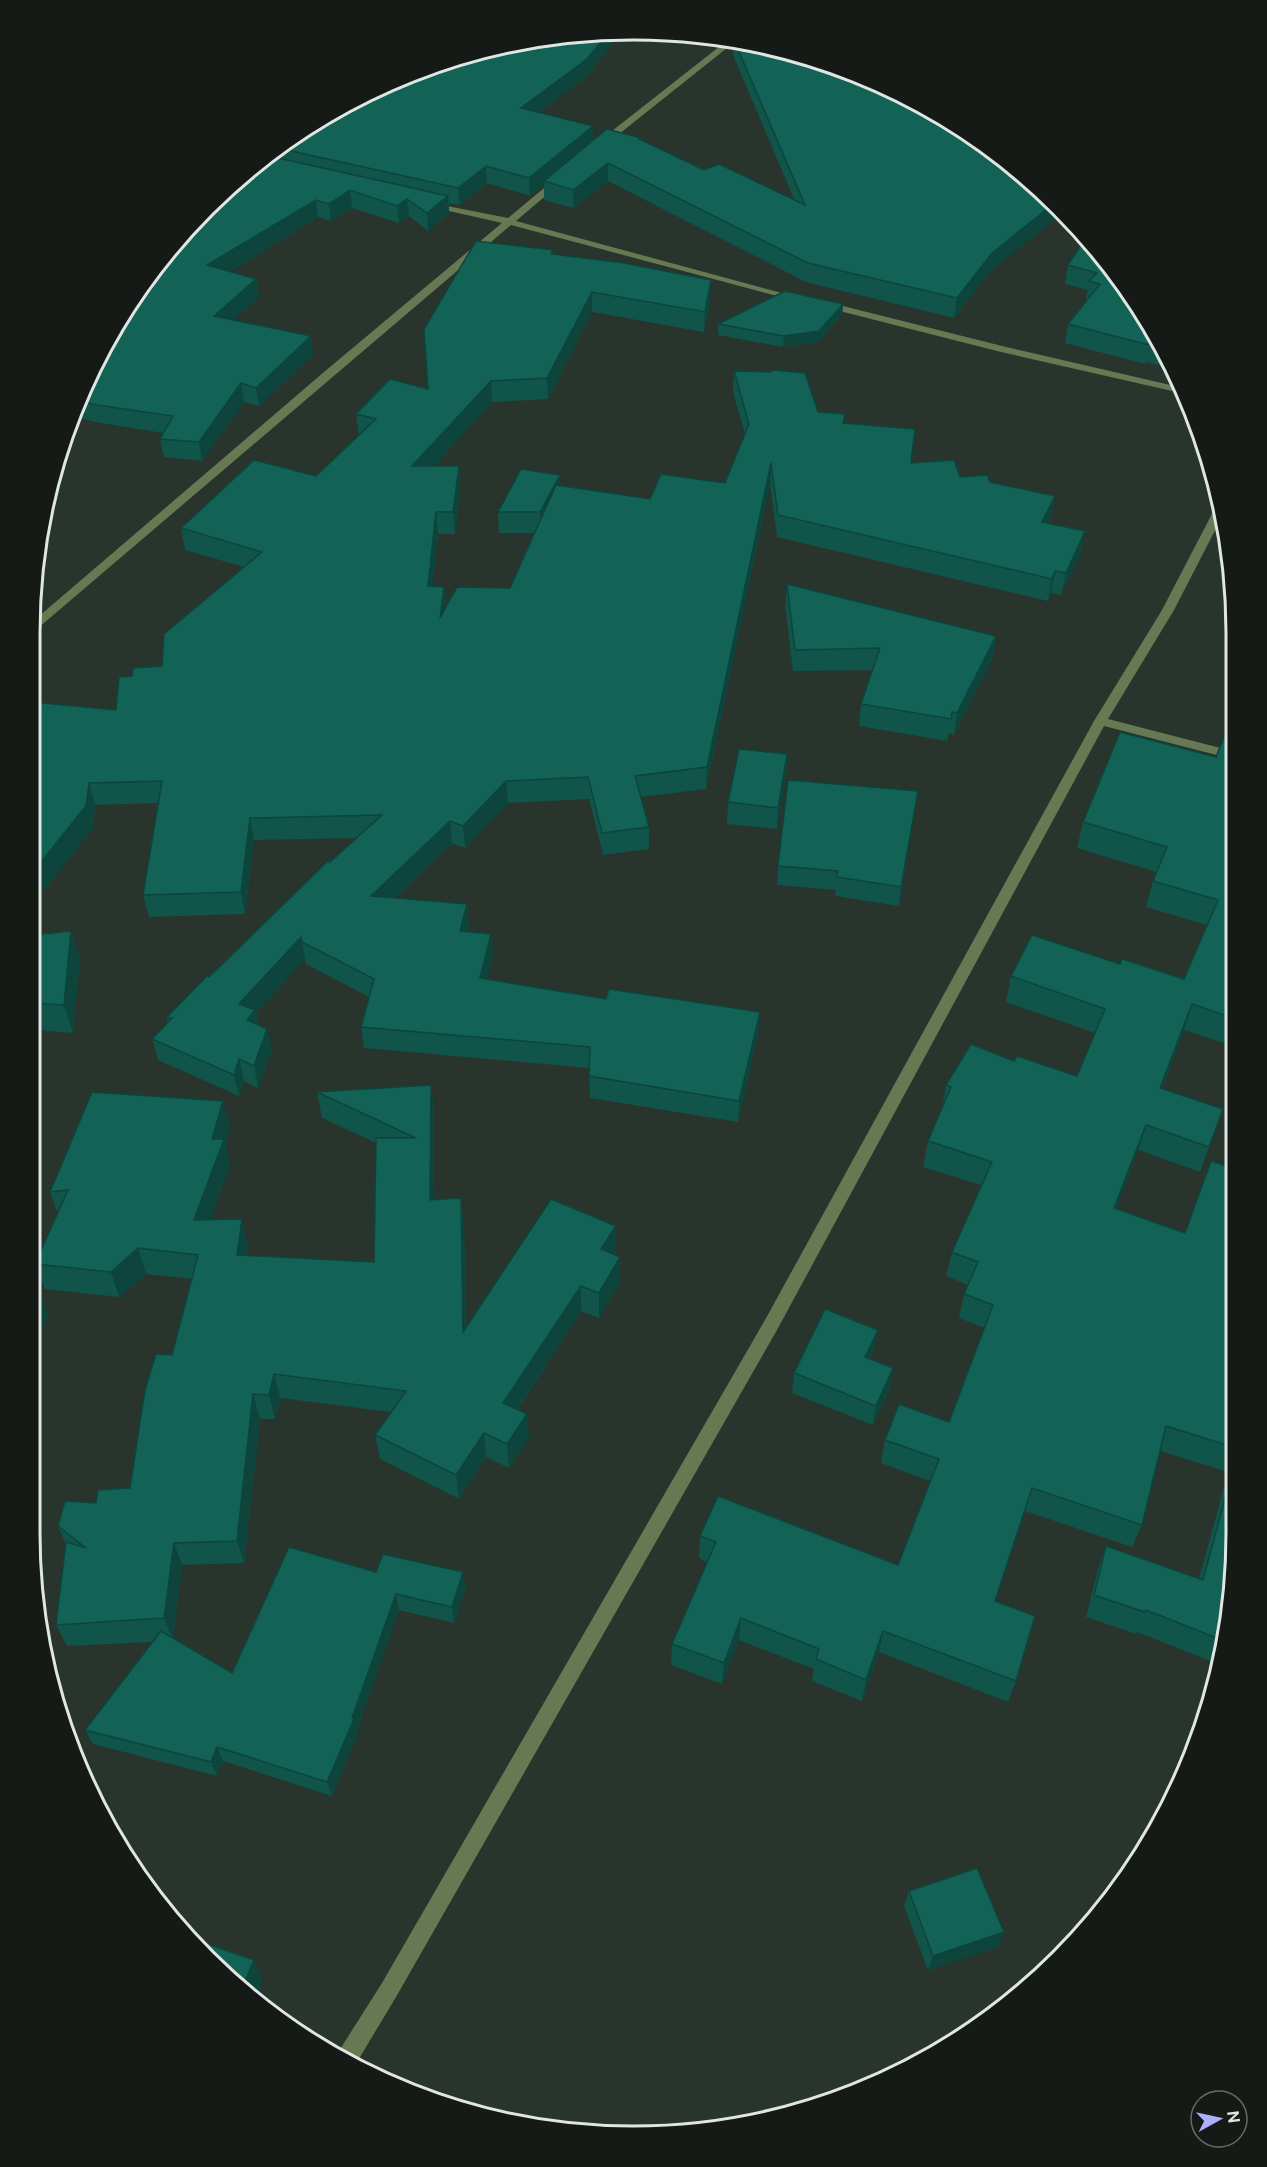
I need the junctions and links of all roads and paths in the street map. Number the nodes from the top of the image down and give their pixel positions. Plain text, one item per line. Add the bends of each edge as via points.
1 (723, 48) edge
2 (594, 150) edge
3 (568, 172) edge
4 (419, 201) edge
5 (511, 222) junction
6 (1173, 388) edge
7 (1215, 519) edge
8 (41, 623) edge
9 (1100, 721) junction
10 (1226, 753) edge
11 (350, 2054) edge

1 - 2 street
3 - 5 street
4 - 5 street
5 - 6 street via 716,278
5 - 8 street
7 - 9 street via 1168,610
9 - 10 street
9 - 11 street via 771,1325

